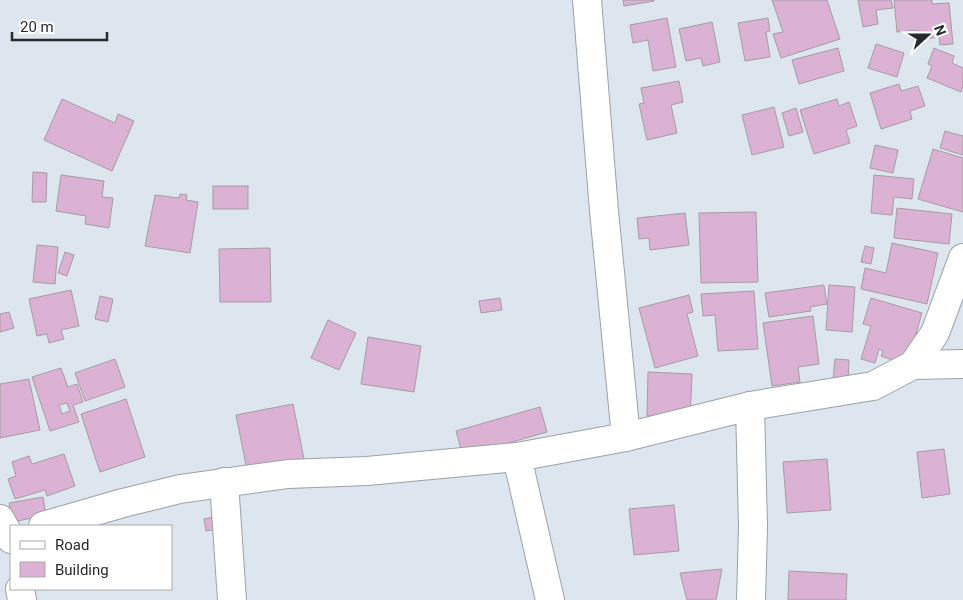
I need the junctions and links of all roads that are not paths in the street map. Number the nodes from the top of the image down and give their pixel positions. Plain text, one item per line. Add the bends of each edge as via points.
1 (588, 0) edge
2 (963, 258) edge
3 (963, 364) edge
4 (913, 365) junction
5 (750, 406) junction
6 (626, 437) junction
7 (517, 457) junction
8 (224, 482) junction
9 (0, 519) edge
10 (46, 525) edge
11 (10, 537) edge
12 (232, 600) edge
13 (550, 600) edge
14 (751, 600) edge

1 - 6 street
2 - 4 street via 935,333
3 - 4 street
4 - 5 street via 873,386
5 - 6 street
5 - 14 street
6 - 7 street
7 - 8 street via 367,471 288,474
7 - 13 street
8 - 10 street via 122,502
8 - 12 street
9 - 11 street

